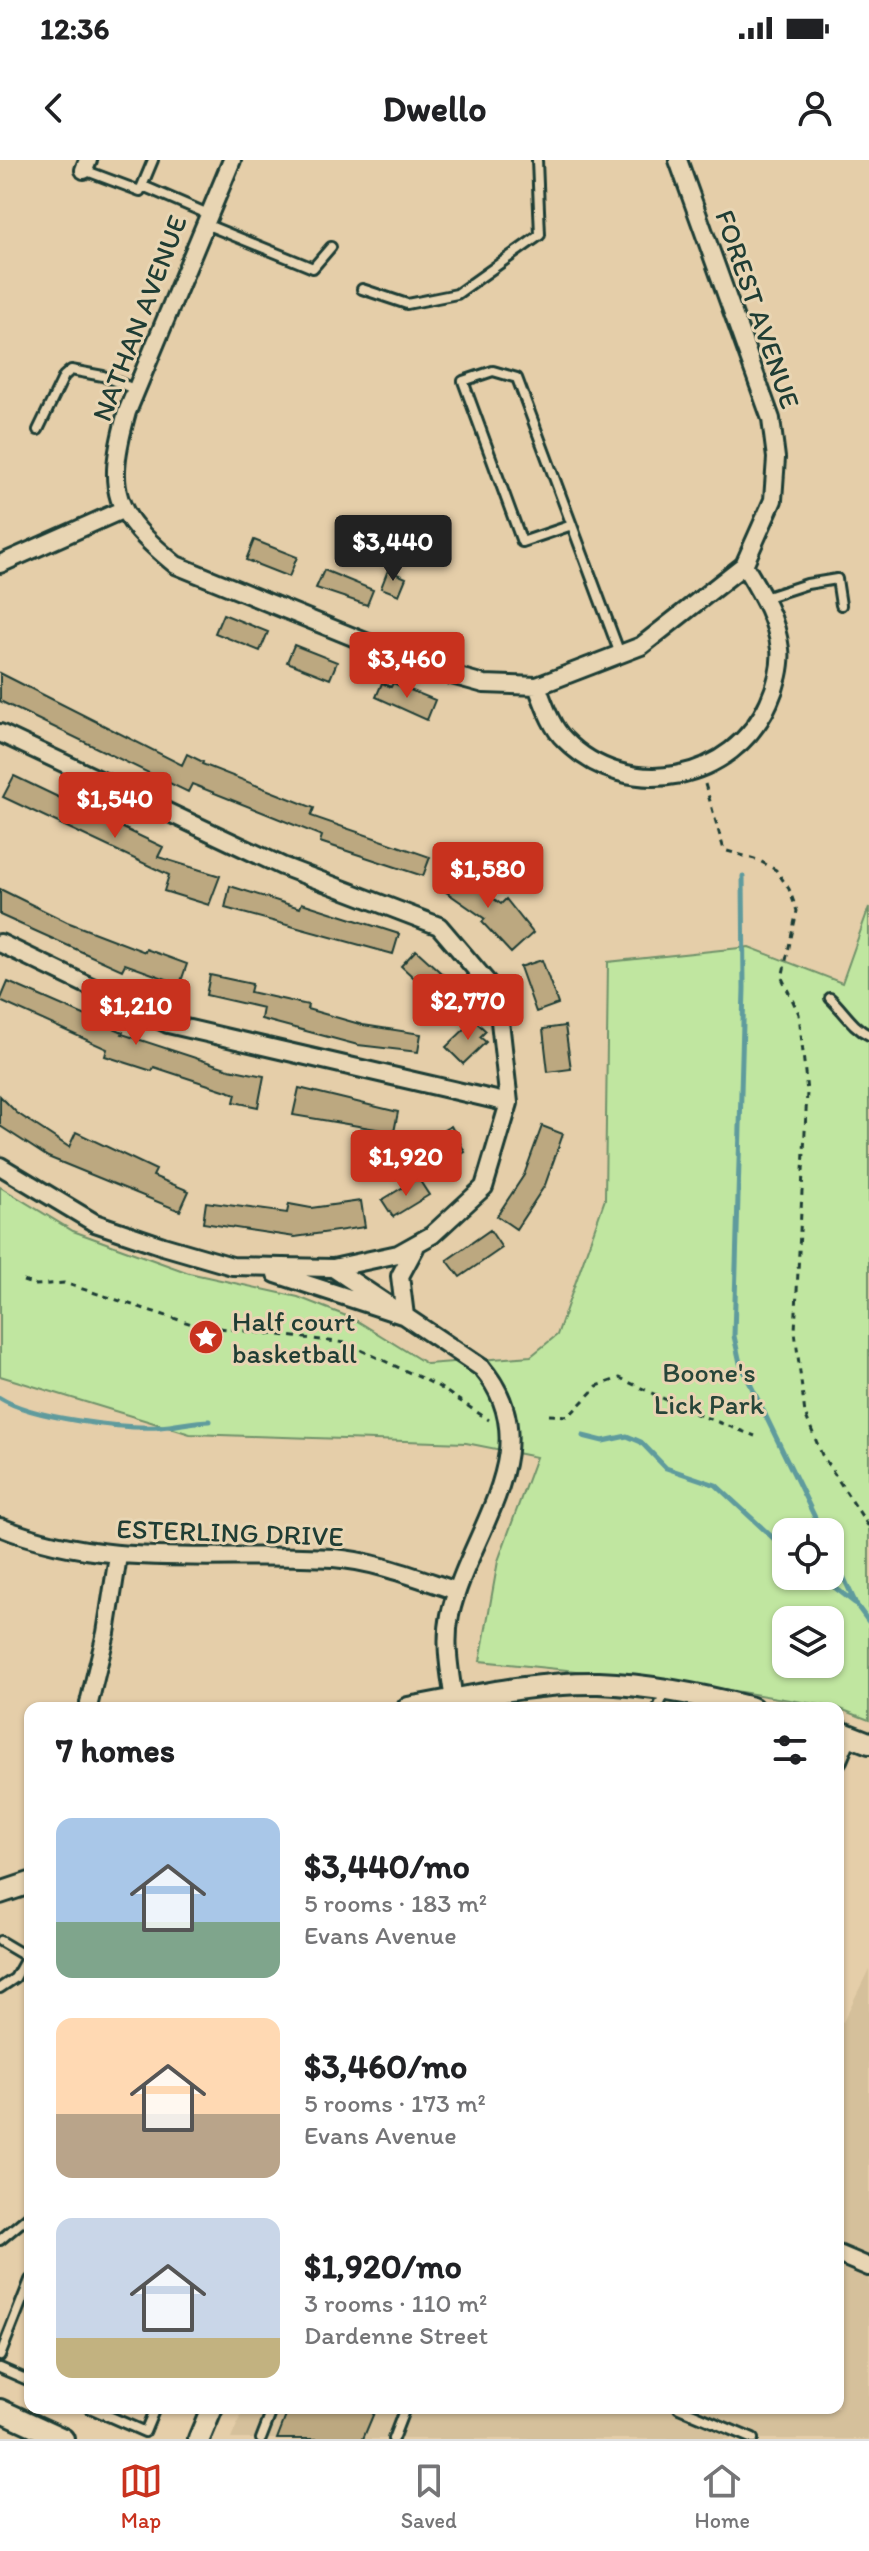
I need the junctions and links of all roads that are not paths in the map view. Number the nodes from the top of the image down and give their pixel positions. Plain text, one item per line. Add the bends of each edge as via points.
1 (153, 160) edge
2 (232, 160) edge
3 (537, 160) edge
4 (678, 160) edge
5 (86, 165) edge
6 (143, 186) junction
7 (206, 219) junction
8 (331, 247) dead end
9 (362, 289) dead end
10 (136, 390) junction
11 (38, 430) dead end
12 (122, 510) junction
13 (572, 525) junction
14 (0, 564) edge
15 (744, 565) junction
16 (764, 598) junction
17 (841, 605) dead end
18 (620, 654) junction
19 (537, 686) junction
20 (0, 733) edge
21 (0, 943) edge
22 (830, 998) dead end
23 (869, 1035) edge
24 (509, 1103) junction
25 (0, 1166) edge
26 (421, 1240) junction
27 (259, 1268) junction
28 (333, 1268) junction
29 (405, 1316) junction
30 (0, 1527) edge
31 (118, 1556) junction
32 (457, 1591) junction
33 (525, 1688) junction
34 (662, 1699) edge
35 (89, 1702) edge
36 (455, 1702) edge
37 (464, 1702) edge
38 (517, 1702) edge
39 (692, 1702) edge
40 (844, 1733) edge
41 (869, 1743) edge
42 (24, 1885) edge
43 (0, 1893) edge
44 (0, 1941) edge
45 (24, 1954) edge
46 (24, 1963) edge
47 (0, 1988) edge
48 (24, 2220) edge
49 (0, 2240) edge
50 (844, 2257) edge
51 (869, 2267) edge
52 (24, 2295) edge
53 (0, 2356) edge
54 (0, 2368) edge
55 (24, 2378) edge
56 (0, 2410) edge
57 (104, 2414) edge
58 (152, 2414) edge
59 (209, 2414) edge
60 (271, 2414) edge
61 (403, 2414) edge
62 (693, 2414) edge
63 (63, 2439) edge
64 (199, 2439) edge
65 (261, 2439) edge
66 (393, 2439) edge
67 (753, 2439) edge

1 - 6 lane
2 - 7 street, NATHAN AVENUE
3 - 9 lane via 540,235 457,294 407,304
4 - 15 street, FOREST AVENUE via 771,419 776,458 773,500
5 - 6 lane via 140,191
6 - 7 lane
7 - 8 lane via 313,268
7 - 10 street, NATHAN AVENUE
10 - 11 lane via 71,370
10 - 12 street, NATHAN AVENUE via 116,451
12 - 14 street
12 - 19 street via 176,565 437,671 484,684
13 - 13 lane via 517,378 493,371 463,381 522,542
13 - 18 lane
15 - 16 street
15 - 18 street, FOREST AVENUE via 641,646
16 - 17 lane via 837,579
16 - 19 street via 781,651 775,689 758,727 701,768 668,777 607,770 562,738
18 - 19 street, FOREST AVENUE
20 - 24 street via 282,866 439,926 497,994
21 - 24 street via 168,1024
22 - 23 lane via 855,1028
24 - 26 street via 484,1187
25 - 27 street via 95,1223 232,1266
26 - 28 street via 398,1254
26 - 29 street via 400,1276
27 - 28 street
27 - 29 street
28 - 29 street
29 - 32 street via 482,1368 497,1385 509,1419 505,1470
30 - 31 street, ESTERLING DRIVE via 63,1547
31 - 32 street, ESTERLING DRIVE via 335,1558
31 - 35 street
32 - 36 street via 446,1645
33 - 34 street via 597,1683
33 - 37 street
33 - 38 street
34 - 39 street
40 - 41 street
42 - 43 street
44 - 45 lane
46 - 47 lane
48 - 49 lane
50 - 51 street
52 - 53 lane
54 - 55 lane
56 - 63 street
57 - 58 lane via 145,2432
59 - 64 street
60 - 65 lane
61 - 66 lane
62 - 67 lane

